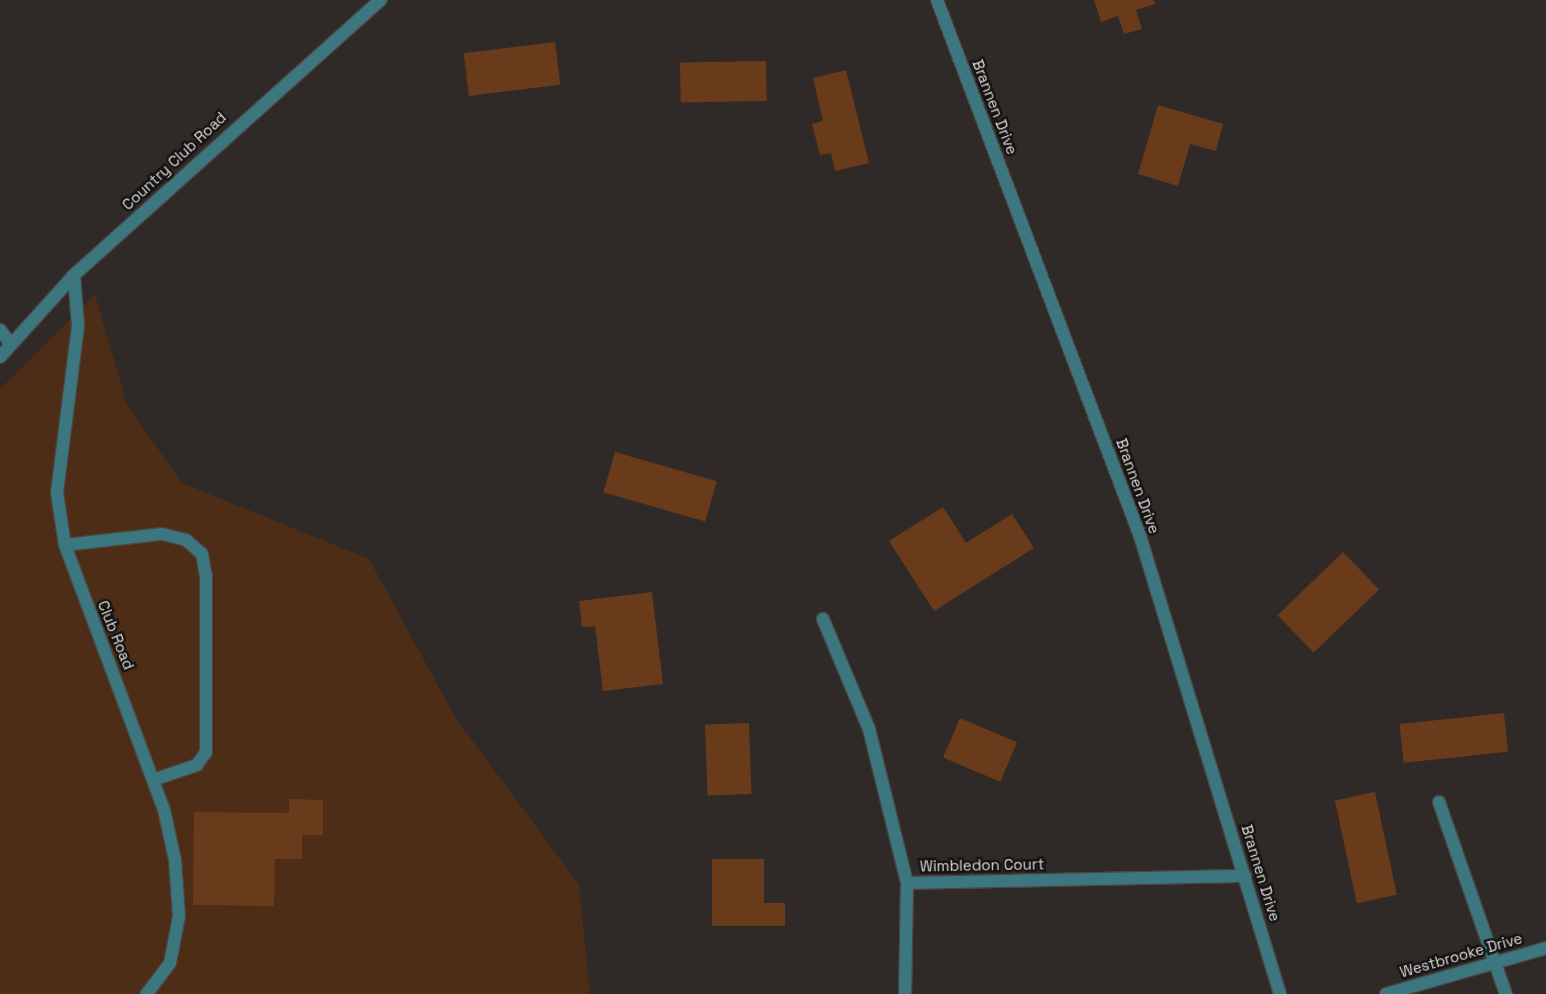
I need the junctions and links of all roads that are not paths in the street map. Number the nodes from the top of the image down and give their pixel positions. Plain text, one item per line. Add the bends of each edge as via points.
1 (381, 0) edge
2 (937, 0) edge
3 (74, 275) junction
4 (0, 330) edge
5 (11, 344) junction
6 (0, 357) edge
7 (65, 545) junction
8 (823, 619) dead end
9 (153, 780) junction
10 (1439, 802) dead end
11 (1245, 876) junction
12 (907, 883) junction
13 (1546, 948) edge
14 (1496, 959) junction
15 (147, 994) edge
16 (905, 994) edge
17 (1280, 994) edge
18 (1386, 994) edge
19 (1506, 994) edge

1 - 3 street, Country Club Road
2 - 11 street, Brannen Drive via 1140,536
3 - 5 street, Country Club Road
3 - 7 street, Club Road via 78,326 57,493
4 - 5 street
5 - 6 street, Country Club Road
7 - 9 street, Club Road
7 - 9 street via 162,534 186,540 202,554 206,577 206,752 197,764
8 - 12 street, Wimbledon Court via 869,729
9 - 15 street, Club Road via 175,860 179,916 170,963
10 - 14 street
11 - 12 street, Wimbledon Court
11 - 17 street, Brannen Drive
12 - 16 street
13 - 14 street, Westbrooke Drive
14 - 18 street, Westbrooke Drive
14 - 19 street

